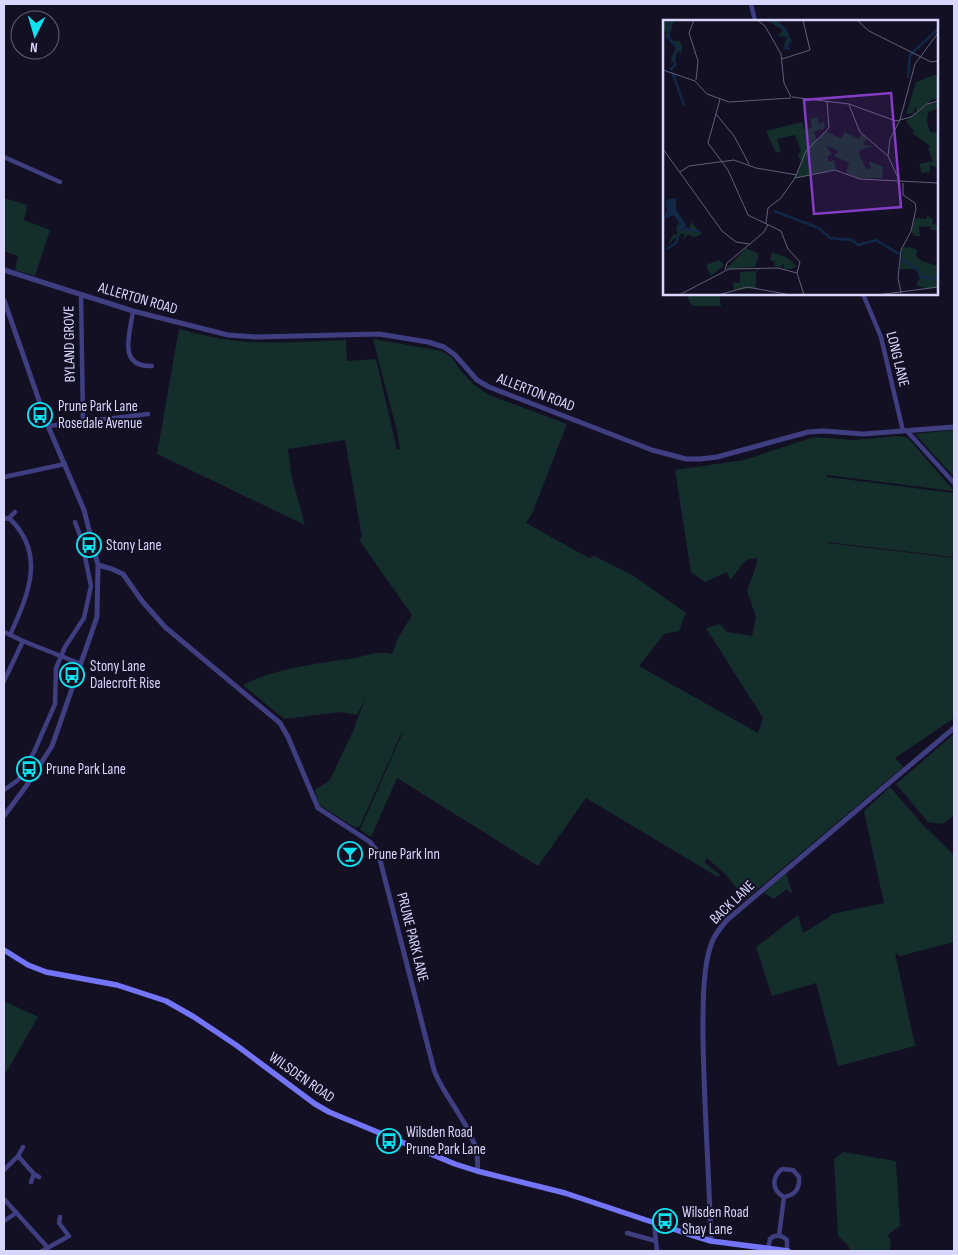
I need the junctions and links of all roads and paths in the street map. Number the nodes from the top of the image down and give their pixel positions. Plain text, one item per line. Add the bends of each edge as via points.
1 (751, 4) edge
2 (755, 20) edge
3 (4, 157) edge
4 (60, 182) dead end
5 (4, 270) edge
6 (81, 295) junction
7 (863, 295) edge
8 (4, 300) edge
9 (133, 311) junction
10 (152, 366) dead end
11 (148, 414) dead end
12 (83, 422) junction
13 (48, 426) junction
14 (954, 427) edge
15 (905, 431) junction
16 (65, 464) junction
17 (4, 477) edge
18 (954, 483) edge
19 (15, 512) dead end
20 (6, 519) edge
21 (75, 522) dead end
22 (98, 565) junction
23 (4, 632) edge
24 (10, 635) junction
25 (23, 641) junction
26 (61, 657) junction
27 (81, 664) junction
28 (4, 681) edge
29 (954, 728) edge
30 (4, 790) edge
31 (4, 816) edge
32 (4, 950) edge
33 (23, 1148) dead end
34 (18, 1156) junction
35 (4, 1170) edge
36 (477, 1171) junction
37 (34, 1174) junction
38 (39, 1177) dead end
39 (31, 1182) dead end
40 (784, 1197) junction
41 (4, 1199) edge
42 (16, 1212) junction
43 (60, 1217) dead end
44 (4, 1221) edge
45 (654, 1222) junction
46 (626, 1232) dead end
47 (780, 1236) junction
48 (656, 1241) junction
49 (712, 1241) junction
50 (48, 1248) junction
51 (768, 1249) junction
52 (42, 1251) edge
53 (657, 1251) edge
54 (788, 1251) edge

1 - 2 street
3 - 4 street
5 - 6 street, ALLERTON ROAD
6 - 9 street, ALLERTON ROAD
6 - 12 street, BYLAND GROVE
7 - 15 street, LONG LANE via 881,336
8 - 13 street
9 - 10 street via 128,346 131,360
9 - 15 street, ALLERTON ROAD via 228,335 379,334 428,342 455,354 477,380 489,388 652,450 686,459 717,457 808,432 863,434
11 - 12 street
12 - 13 street
13 - 16 street
14 - 15 street, ALLERTON ROAD
15 - 18 street
16 - 17 street
16 - 22 street via 84,510
19 - 20 street
20 - 24 street via 15,524 25,540 31,566 31,580
21 - 26 street via 91,586 84,618
22 - 27 street via 97,617
22 - 36 street, PRUNE PARK LANE via 123,574 165,627 280,723 318,808 370,842 378,852 434,1070 470,1134 478,1162
23 - 24 street
24 - 25 street
25 - 26 street
25 - 28 street
26 - 27 street
26 - 30 street via 56,668 55,704 18,780
27 - 31 street via 52,746
29 - 49 street, BACK LANE via 727,920 711,943 703,1006
32 - 36 main road, WILSDEN ROAD via 46,972 117,985 166,1002 236,1045 329,1112
33 - 34 street
34 - 35 street
34 - 37 street
36 - 45 main road, WILSDEN ROAD via 565,1193
37 - 38 street
37 - 39 street
40 - 40 street via 774,1187 775,1177 787,1168 800,1177 799,1186 793,1194
40 - 47 street
41 - 42 street
42 - 44 street
42 - 50 street
43 - 50 street via 59,1222 68,1236
45 - 48 street
45 - 49 main road, WILSDEN ROAD
46 - 48 street
47 - 51 street via 770,1239
47 - 54 street via 787,1240
48 - 53 street
49 - 51 main road, WILSDEN ROAD
50 - 52 street
51 - 54 main road, WILSDEN ROAD

